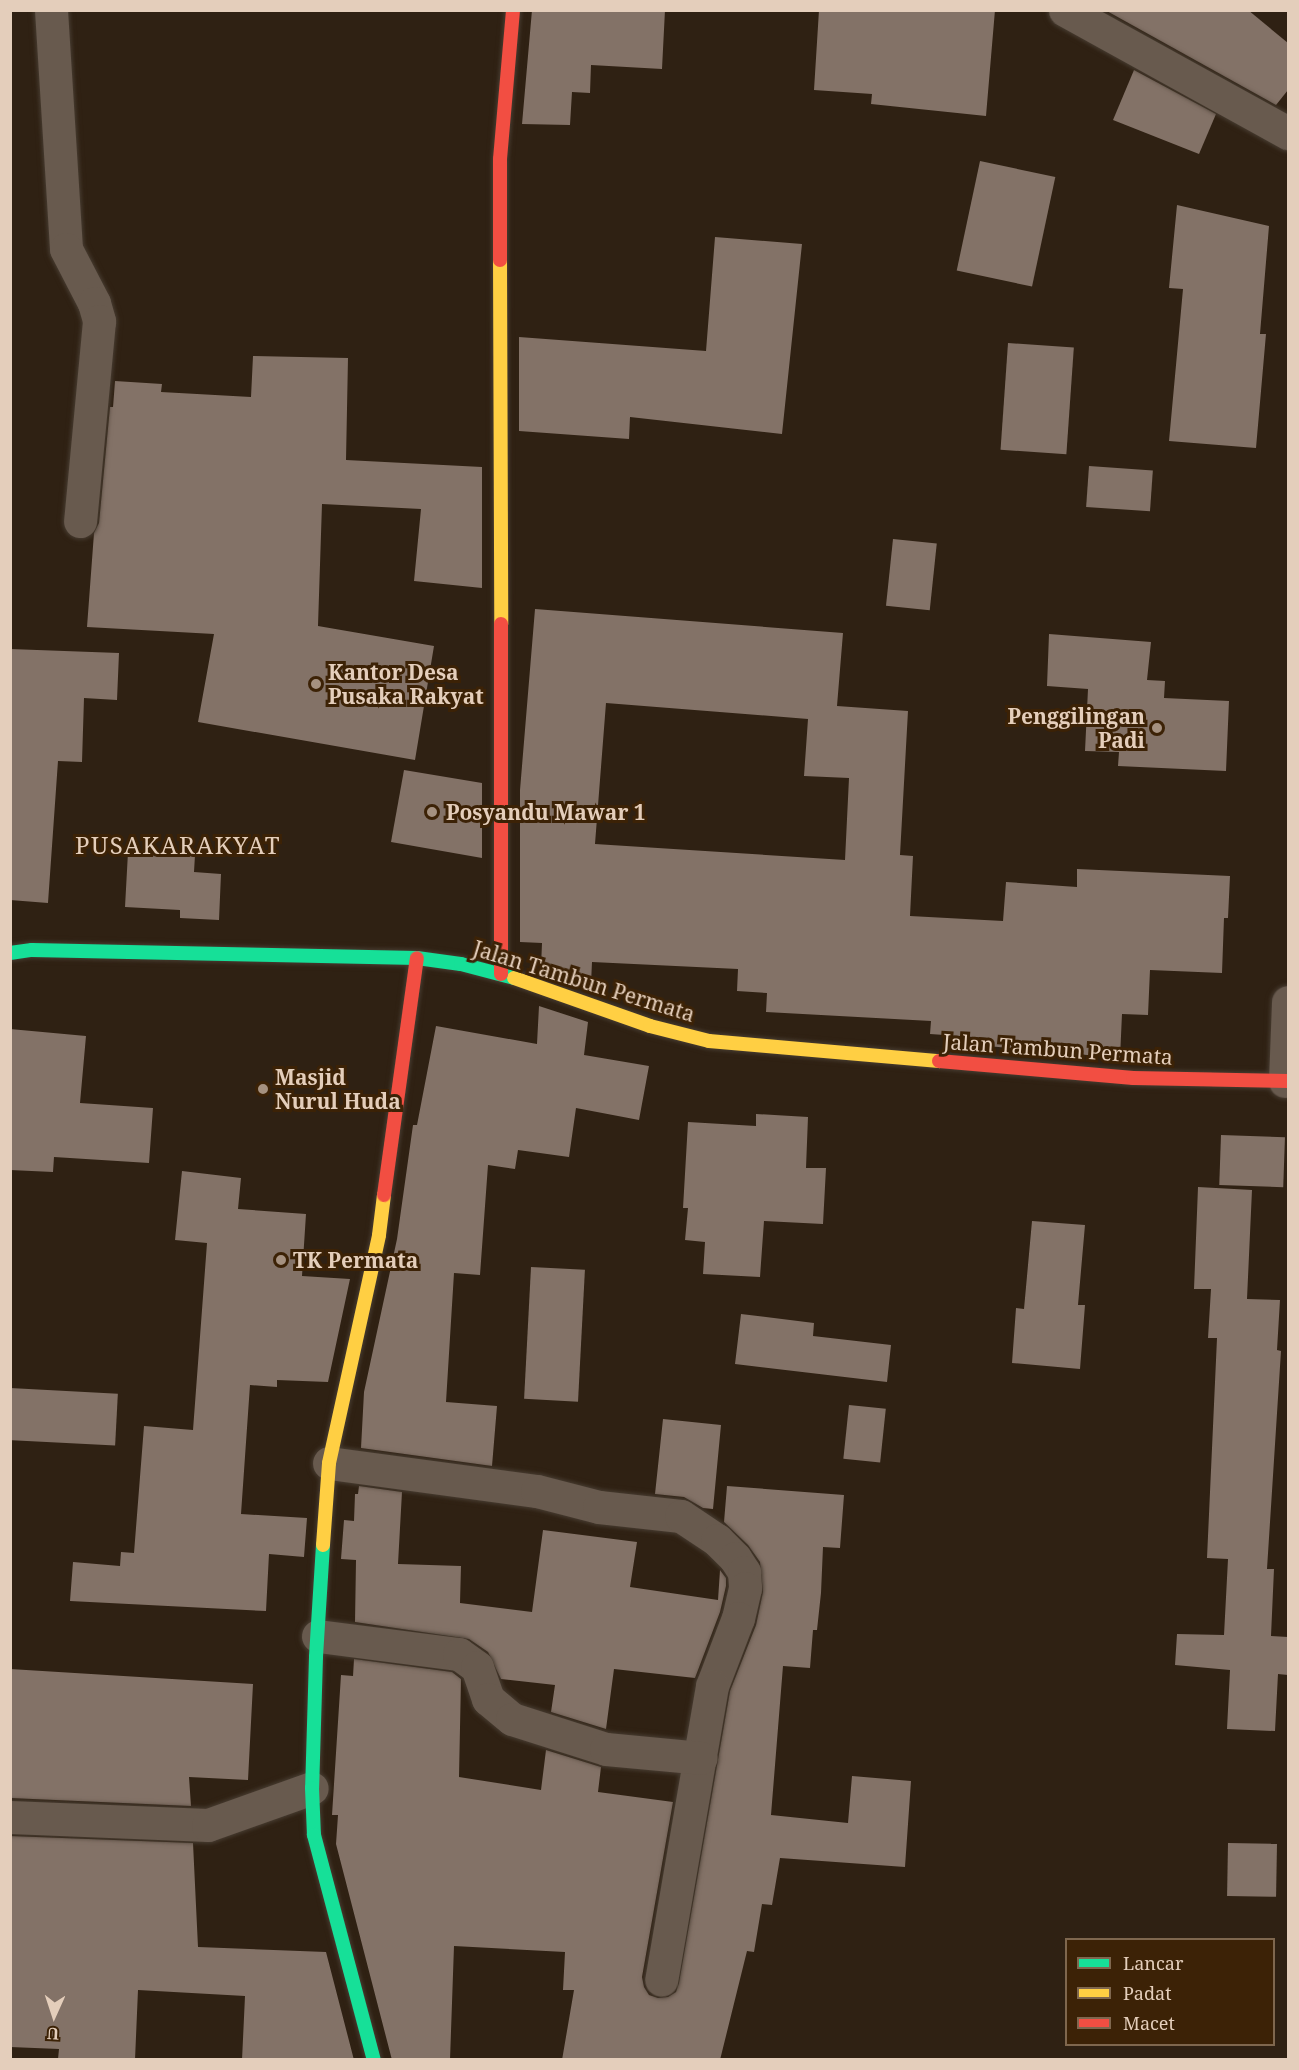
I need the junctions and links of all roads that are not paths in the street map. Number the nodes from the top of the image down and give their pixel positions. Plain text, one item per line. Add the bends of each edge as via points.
1 (51, 10) edge
2 (513, 10) edge
3 (1065, 10) edge
4 (1288, 133) edge
5 (80, 521) dead end
6 (10, 953) edge
7 (417, 958) junction
8 (501, 974) junction
9 (1288, 1002) edge
10 (1287, 1081) edge
11 (329, 1463) junction
12 (318, 1636) junction
13 (701, 1758) junction
14 (312, 1788) junction
15 (10, 1817) edge
16 (662, 1980) dead end
17 (374, 2060) edge

1 - 5 street via 66,249 99,321
2 - 8 street via 500,159
3 - 4 street
6 - 7 street, Jalan Tambun Permata via 32,950
7 - 8 street, Jalan Tambun Permata
7 - 11 street via 379,1235
8 - 10 street, Jalan Tambun Permata via 650,1026 709,1041 1133,1078
9 - 10 street
11 - 12 street
11 - 13 street via 537,1491 599,1507 681,1516 717,1540 744,1572 745,1588 712,1686
12 - 13 street via 459,1653 477,1667 488,1699 512,1719 606,1749
12 - 14 street
13 - 16 street
14 - 15 street via 207,1825
14 - 17 street via 314,1835

